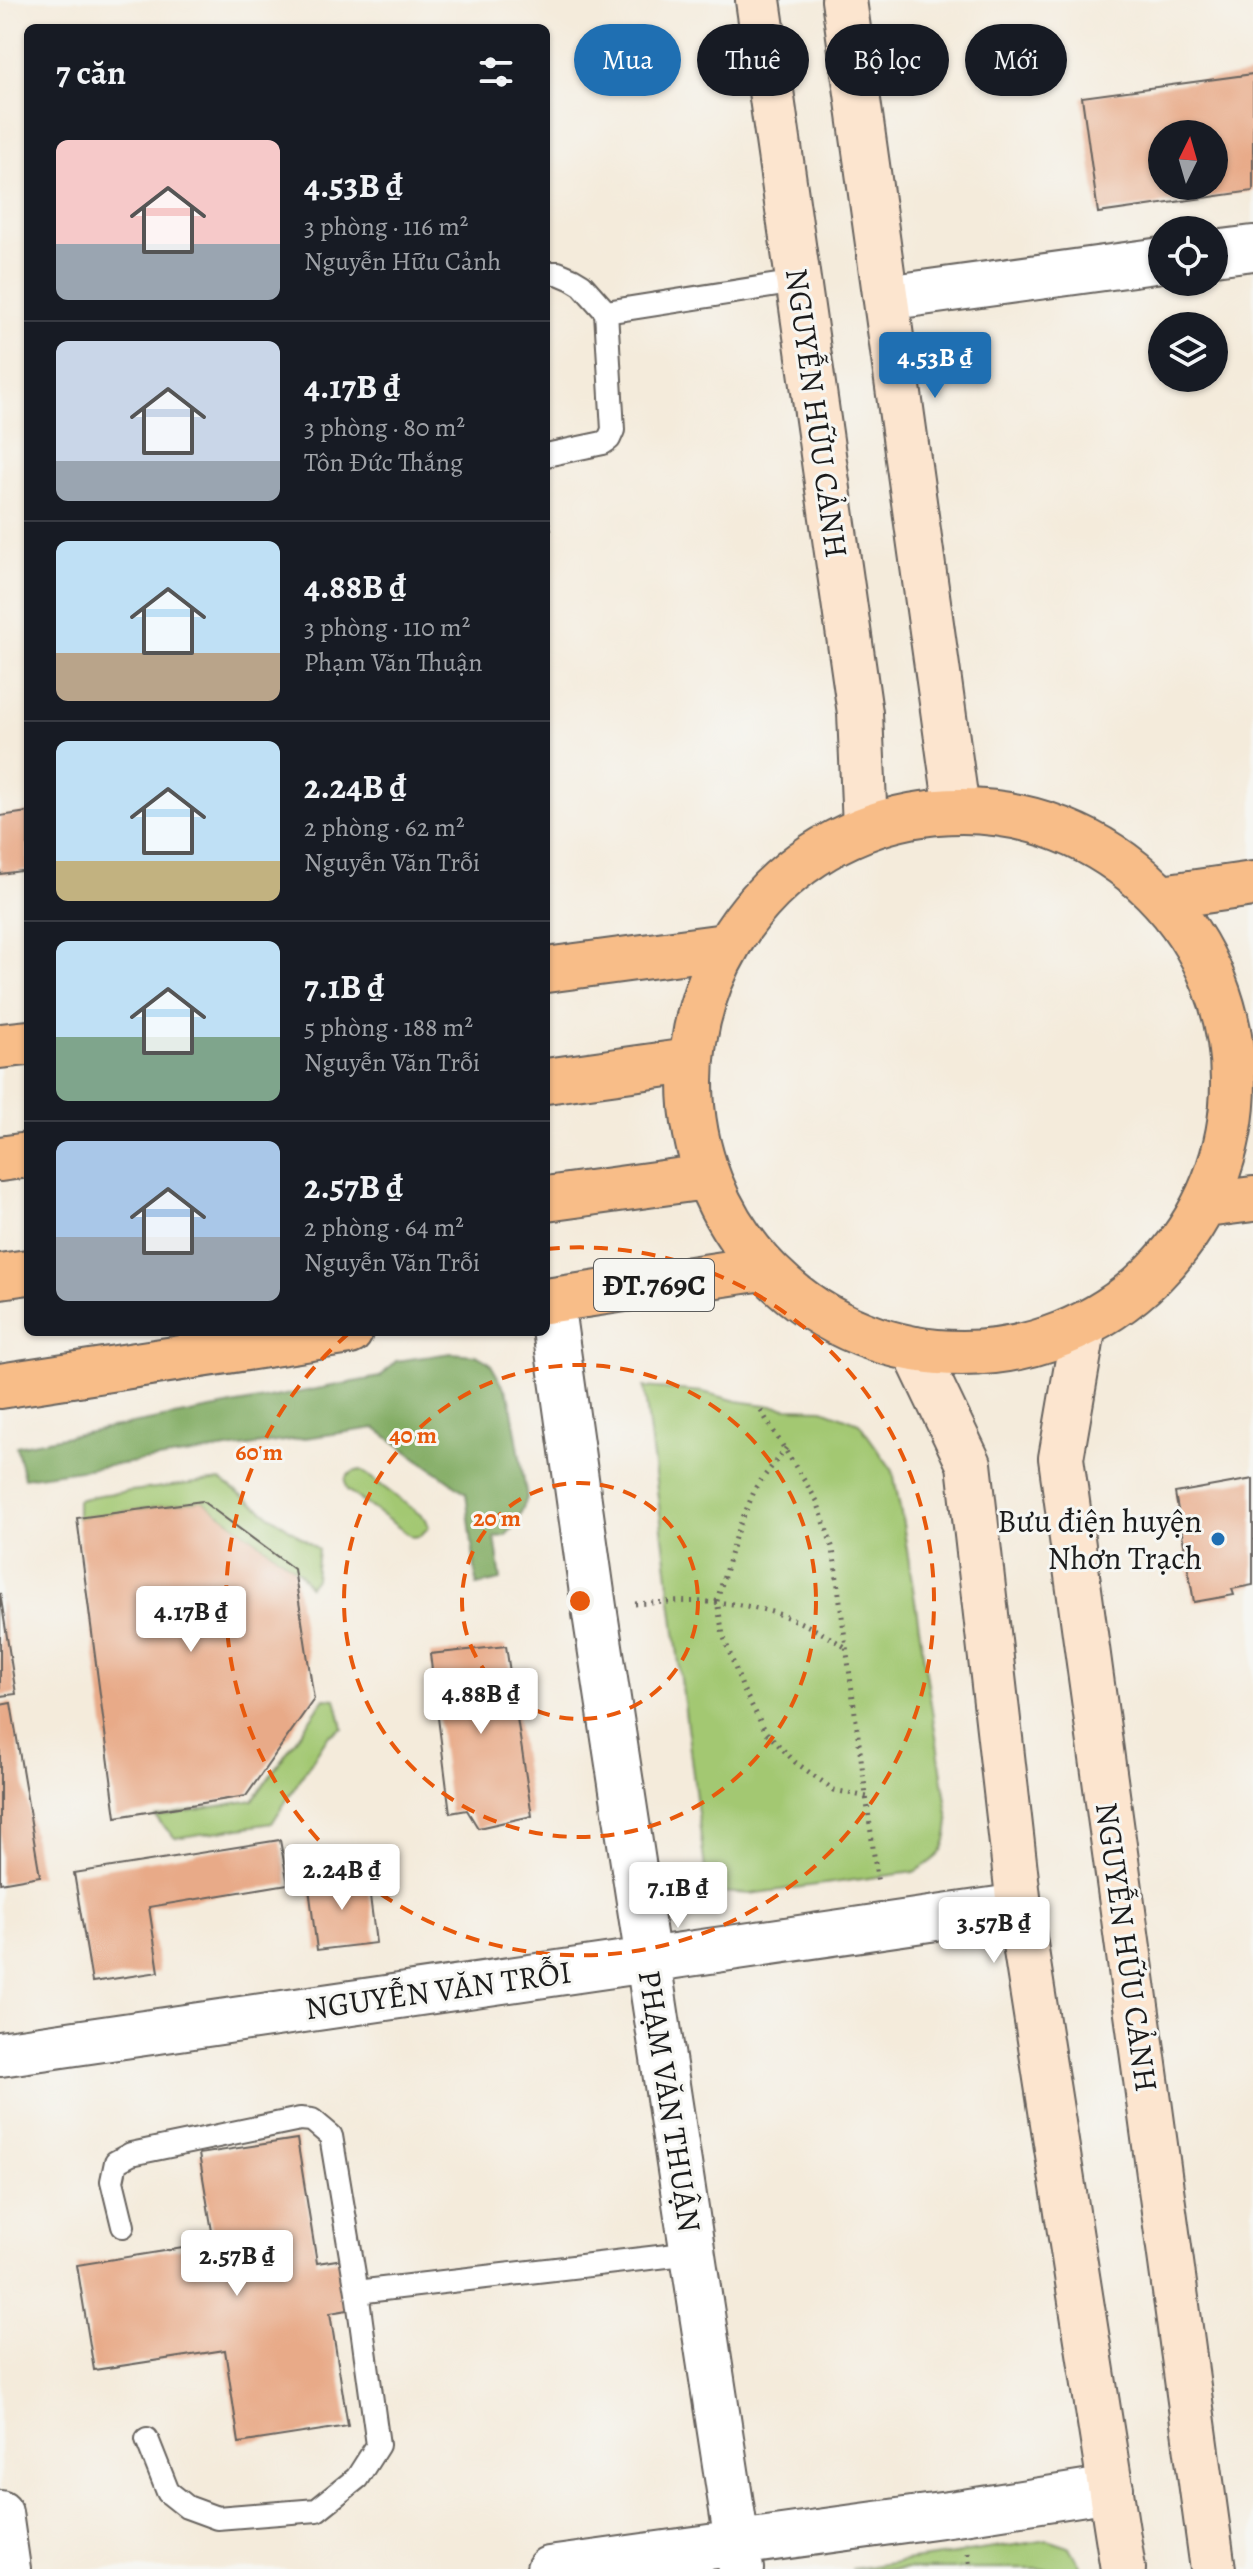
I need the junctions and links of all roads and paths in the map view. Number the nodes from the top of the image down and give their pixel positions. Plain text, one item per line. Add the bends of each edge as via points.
1 (758, 0) edge
2 (844, 0) edge
3 (1253, 248) edge
4 (1228, 251) edge
5 (1148, 262) edge
6 (550, 273) edge
7 (797, 282) junction
8 (886, 298) junction
9 (606, 312) junction
10 (550, 454) edge
11 (957, 810) junction
12 (865, 827) junction
13 (1253, 884) edge
14 (1162, 897) junction
15 (725, 946) junction
16 (550, 969) edge
17 (1236, 986) edge
18 (24, 1043) edge
19 (0, 1046) edge
20 (689, 1061) junction
21 (550, 1080) edge
22 (1244, 1102) edge
23 (24, 1156) edge
24 (0, 1159) edge
25 (706, 1177) junction
26 (550, 1198) edge
27 (1253, 1199) edge
28 (1206, 1205) junction
29 (763, 1268) junction
30 (24, 1273) edge
31 (0, 1276) edge
32 (550, 1301) edge
33 (550, 1314) edge
34 (1084, 1325) junction
35 (324, 1336) edge
36 (914, 1349) junction
37 (0, 1386) edge
38 (761, 1411) dead end
39 (786, 1448) junction
40 (717, 1601) junction
41 (594, 1607) junction
42 (845, 1647) junction
43 (867, 1797) junction
44 (1019, 1906) junction
45 (884, 1925) junction
46 (648, 1959) junction
47 (0, 2054) edge
48 (123, 2226) dead end
49 (693, 2253) junction
50 (357, 2292) junction
51 (147, 2439) dead end
52 (1111, 2489) junction
53 (0, 2513) edge
54 (739, 2556) edge
55 (8, 2569) edge
56 (549, 2569) edge
57 (1123, 2569) edge
58 (1213, 2569) edge

1 - 7 street, NGUYỄN HỮU CẢNH
2 - 8 street
3 - 4 street
5 - 8 street
6 - 9 lane via 582,285
7 - 9 lane
7 - 12 street, NGUYỄN HỮU CẢNH via 860,713
8 - 11 street
9 - 10 lane via 613,430 603,443
11 - 12 main road
11 - 14 main road via 1015,815 1069,832 1119,860
12 - 15 main road via 785,874
13 - 14 main road
14 - 17 main road
15 - 16 main road
15 - 20 main road via 701,1001
17 - 22 main road via 1233,1045
18 - 19 main road
20 - 21 main road
20 - 25 main road via 691,1120
22 - 28 main road
23 - 24 main road
25 - 26 main road
25 - 29 main road via 730,1225
27 - 28 main road
28 - 34 main road via 1155,1274
29 - 32 main road, ĐT.769C
29 - 36 main road via 832,1321
30 - 31 main road
33 - 41 street, PHẠM VĂN THUẬN
34 - 36 main road via 1001,1351
34 - 58 street, NGUYỄN HỮU CẢNH via 1061,1458
35 - 37 main road
36 - 44 street via 969,1464
38 - 39 path
39 - 40 path via 756,1487
39 - 42 path via 817,1501 833,1549
40 - 41 path
40 - 42 path via 771,1610 818,1629
40 - 43 path via 743,1689 766,1732 795,1762 834,1790
41 - 46 street, PHẠM VĂN THUẬN
42 - 43 path
43 - 45 path
44 - 45 street, NGUYỄN VĂN TRỖI
44 - 52 street
45 - 46 street, NGUYỄN VĂN TRỖI
46 - 47 street, NGUYỄN VĂN TRỖI
46 - 49 street, PHẠM VĂN THUẬN
48 - 50 lane via 112,2181 116,2162 131,2154 312,2120 331,2136
49 - 50 lane
49 - 54 street, PHẠM VĂN THUẬN
50 - 51 lane via 378,2445 357,2478 317,2510 217,2518 187,2507 168,2492
52 - 54 street
52 - 57 street
53 - 55 street
54 - 56 street

